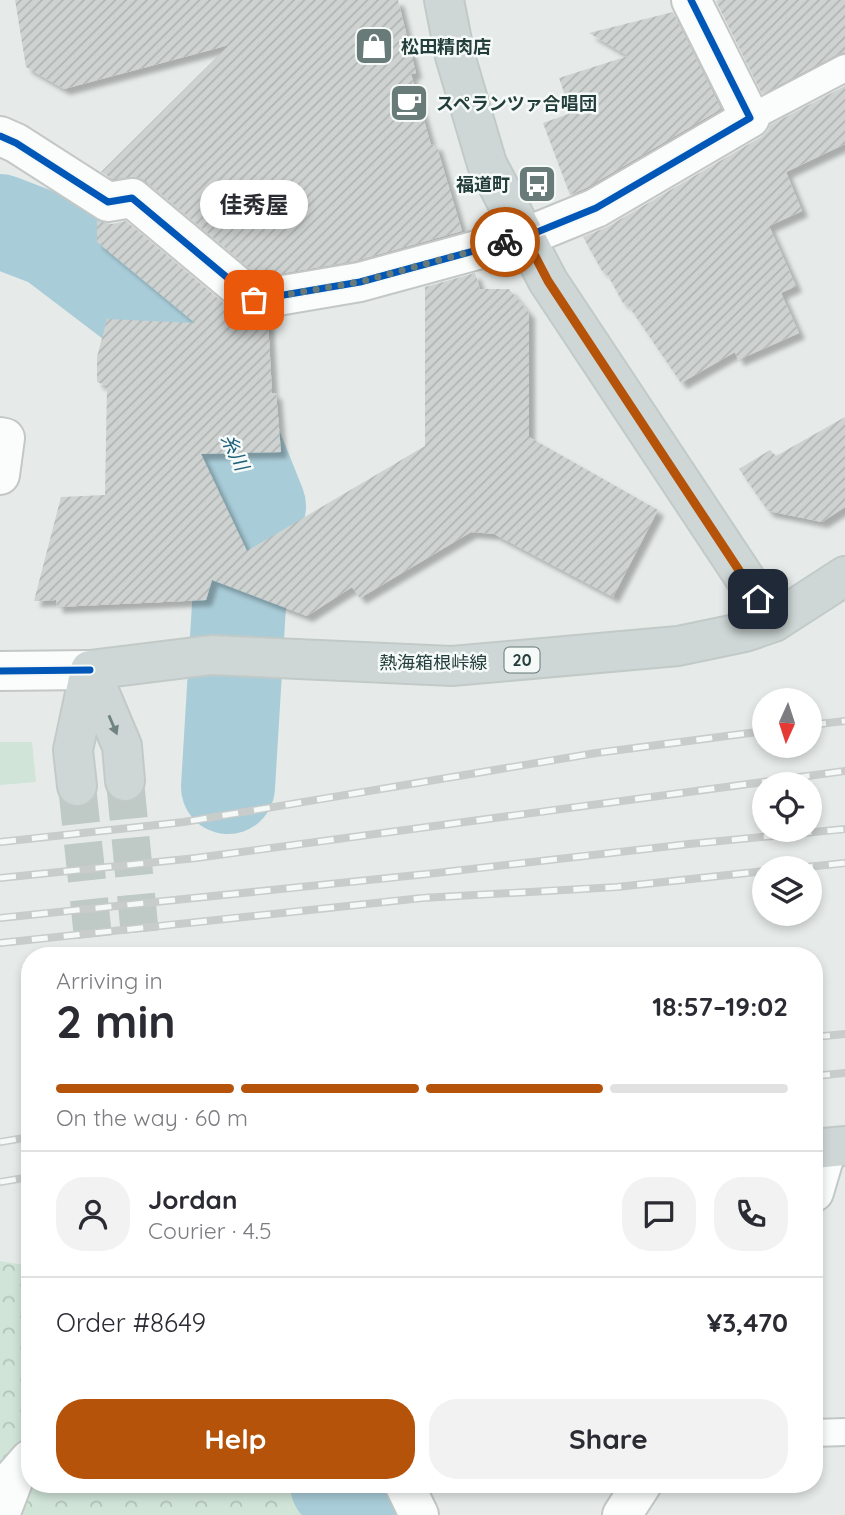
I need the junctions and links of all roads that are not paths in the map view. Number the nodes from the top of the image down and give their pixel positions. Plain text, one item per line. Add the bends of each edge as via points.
1 (443, 0) edge
2 (691, 0) edge
3 (845, 68) edge
4 (750, 118) junction
5 (0, 136) edge
6 (525, 237) junction
7 (0, 437) edge
8 (0, 475) edge
9 (845, 576) edge
10 (774, 622) junction
11 (89, 670) junction
12 (0, 671) edge
13 (125, 781) tunnel mouth
14 (77, 786) tunnel mouth
15 (829, 1148) edge
16 (823, 1166) edge
17 (845, 1432) edge
18 (823, 1433) edge
19 (21, 1469) edge
20 (408, 1493) edge
21 (636, 1493) edge
22 (0, 1515) edge
23 (419, 1515) edge
24 (622, 1515) edge

1 - 6 main road via 487,164
2 - 4 street
3 - 4 lane
4 - 6 street via 596,208
5 - 6 street via 108,202 132,198 254,300 360,282
6 - 10 main road via 555,292
7 - 8 street via 5,438
9 - 10 main road, 熱海箱根峠線
10 - 11 main road, 熱海箱根峠線 / 20 via 678,646 452,666 211,655
11 - 12 street
11 -> 13 main road via 122,746
11 - 14 main road via 73,750
15 - 16 street
17 - 18 lane
19 - 22 street
20 - 23 street
21 - 24 street

